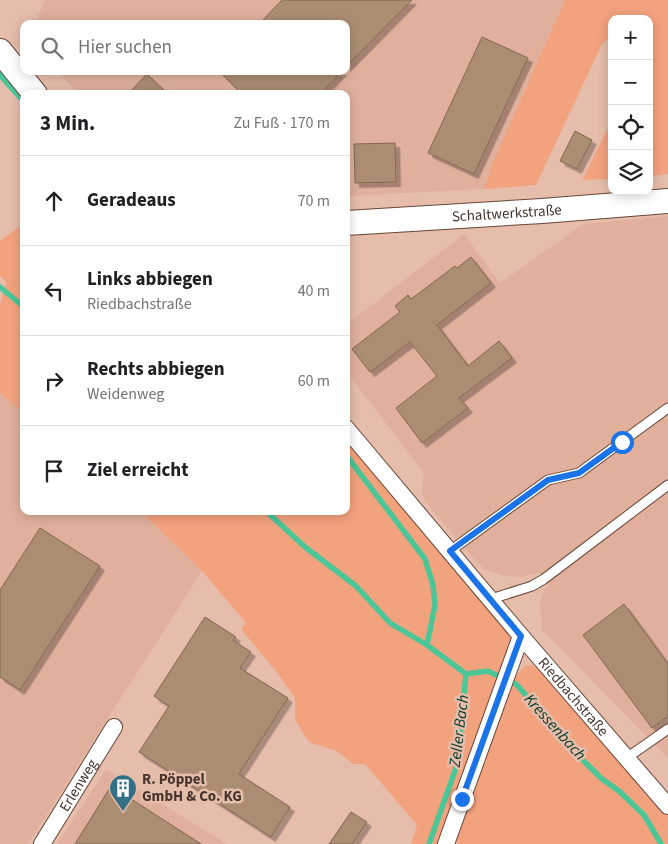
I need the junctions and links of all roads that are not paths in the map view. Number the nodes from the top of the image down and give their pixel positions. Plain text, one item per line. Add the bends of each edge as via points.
1 (0, 51) edge
2 (32, 90) edge
3 (668, 201) edge
4 (350, 223) edge
5 (668, 408) edge
6 (350, 433) edge
7 (668, 485) edge
8 (450, 551) junction
9 (491, 599) junction
10 (521, 636) junction
11 (114, 727) dead end
12 (668, 729) edge
13 (628, 757) junction
14 (668, 806) edge
15 (450, 841) edge
16 (42, 844) edge

1 - 2 street
3 - 4 street, Schaltwerkstraße
5 - 8 lane via 579,473 548,480
6 - 8 street, Riedbachstraße
7 - 9 lane via 544,579
8 - 9 street, Riedbachstraße
9 - 10 street, Riedbachstraße
10 - 13 street, Riedbachstraße
10 - 15 street
11 - 16 street, Erlenweg
12 - 13 lane
13 - 14 street, Riedbachstraße

